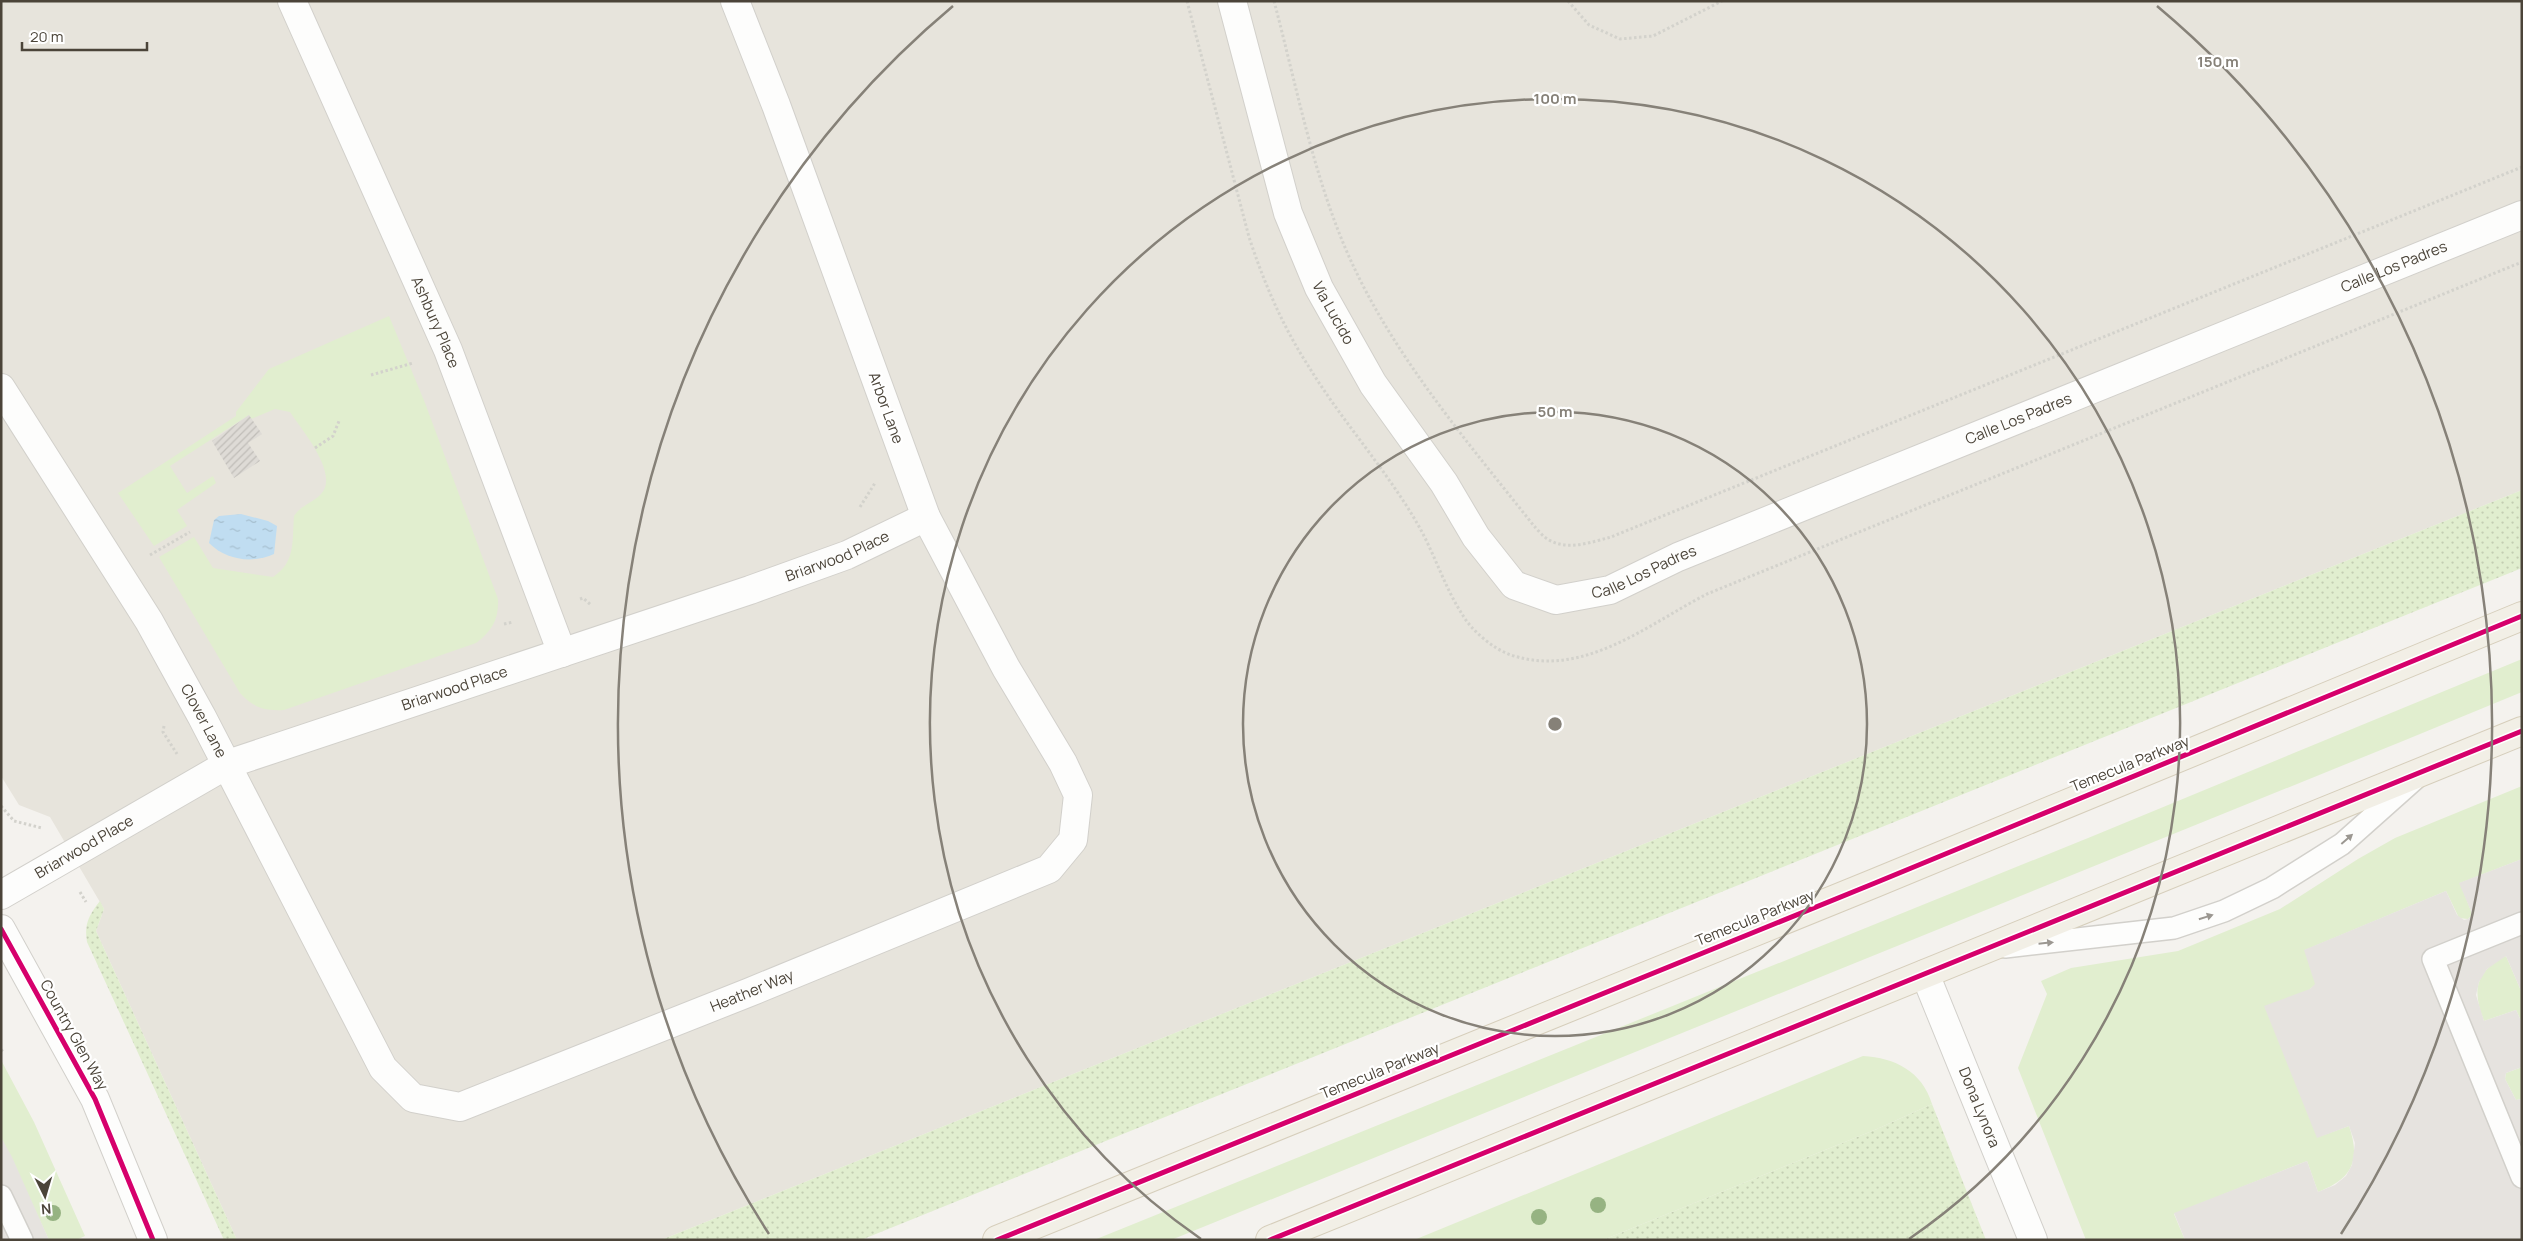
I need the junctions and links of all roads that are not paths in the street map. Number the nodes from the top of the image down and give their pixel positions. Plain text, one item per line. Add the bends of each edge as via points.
1 (292, 1) edge
2 (735, 1) edge
3 (1232, 1) edge
4 (2522, 215) edge
5 (1, 388) edge
6 (926, 517) junction
7 (1514, 585) joint
8 (2522, 616) edge
9 (562, 653) junction
10 (2522, 732) edge
11 (228, 764) junction
12 (2424, 771) junction
13 (1078, 795) joint
14 (1, 895) edge
15 (2522, 923) edge
16 (1, 929) edge
17 (1980, 950) junction
18 (1925, 974) junction
19 (383, 1068) joint
20 (2522, 1177) edge
21 (1, 1196) edge
22 (22, 1240) edge
23 (153, 1240) edge
24 (996, 1240) edge
25 (1270, 1240) edge
26 (2034, 1240) edge

1 - 9 street, Ashbury Place via 448,350
2 - 6 street, Arbor Lane
3 - 7 street, Via Lucido via 1288,213 1319,288 1373,384 1444,483 1476,537
4 - 7 street, Calle Los Padres via 1678,557 1610,590 1556,600
5 - 11 street, Clover Lane via 148,621
6 - 9 street, Briarwood Place via 847,555
6 - 13 street, Arbor Lane
8 - 24 main road, Temecula Parkway via 1876,883
9 - 11 street, Briarwood Place
10 - 12 main road
11 - 14 street, Briarwood Place
11 - 19 street, Clover Lane
12 - 17 main road
17 -> 12 lane via 2174,928 2224,911 2272,888 2342,844
13 - 19 street, Heather Way via 1073,840 1049,870 460,1107 413,1098
15 - 20 lane via 2434,959
16 - 23 street, Country Glen Way via 95,1099
17 - 18 main road
18 - 25 main road
18 - 26 street, Dona Lynora
21 - 22 lane

